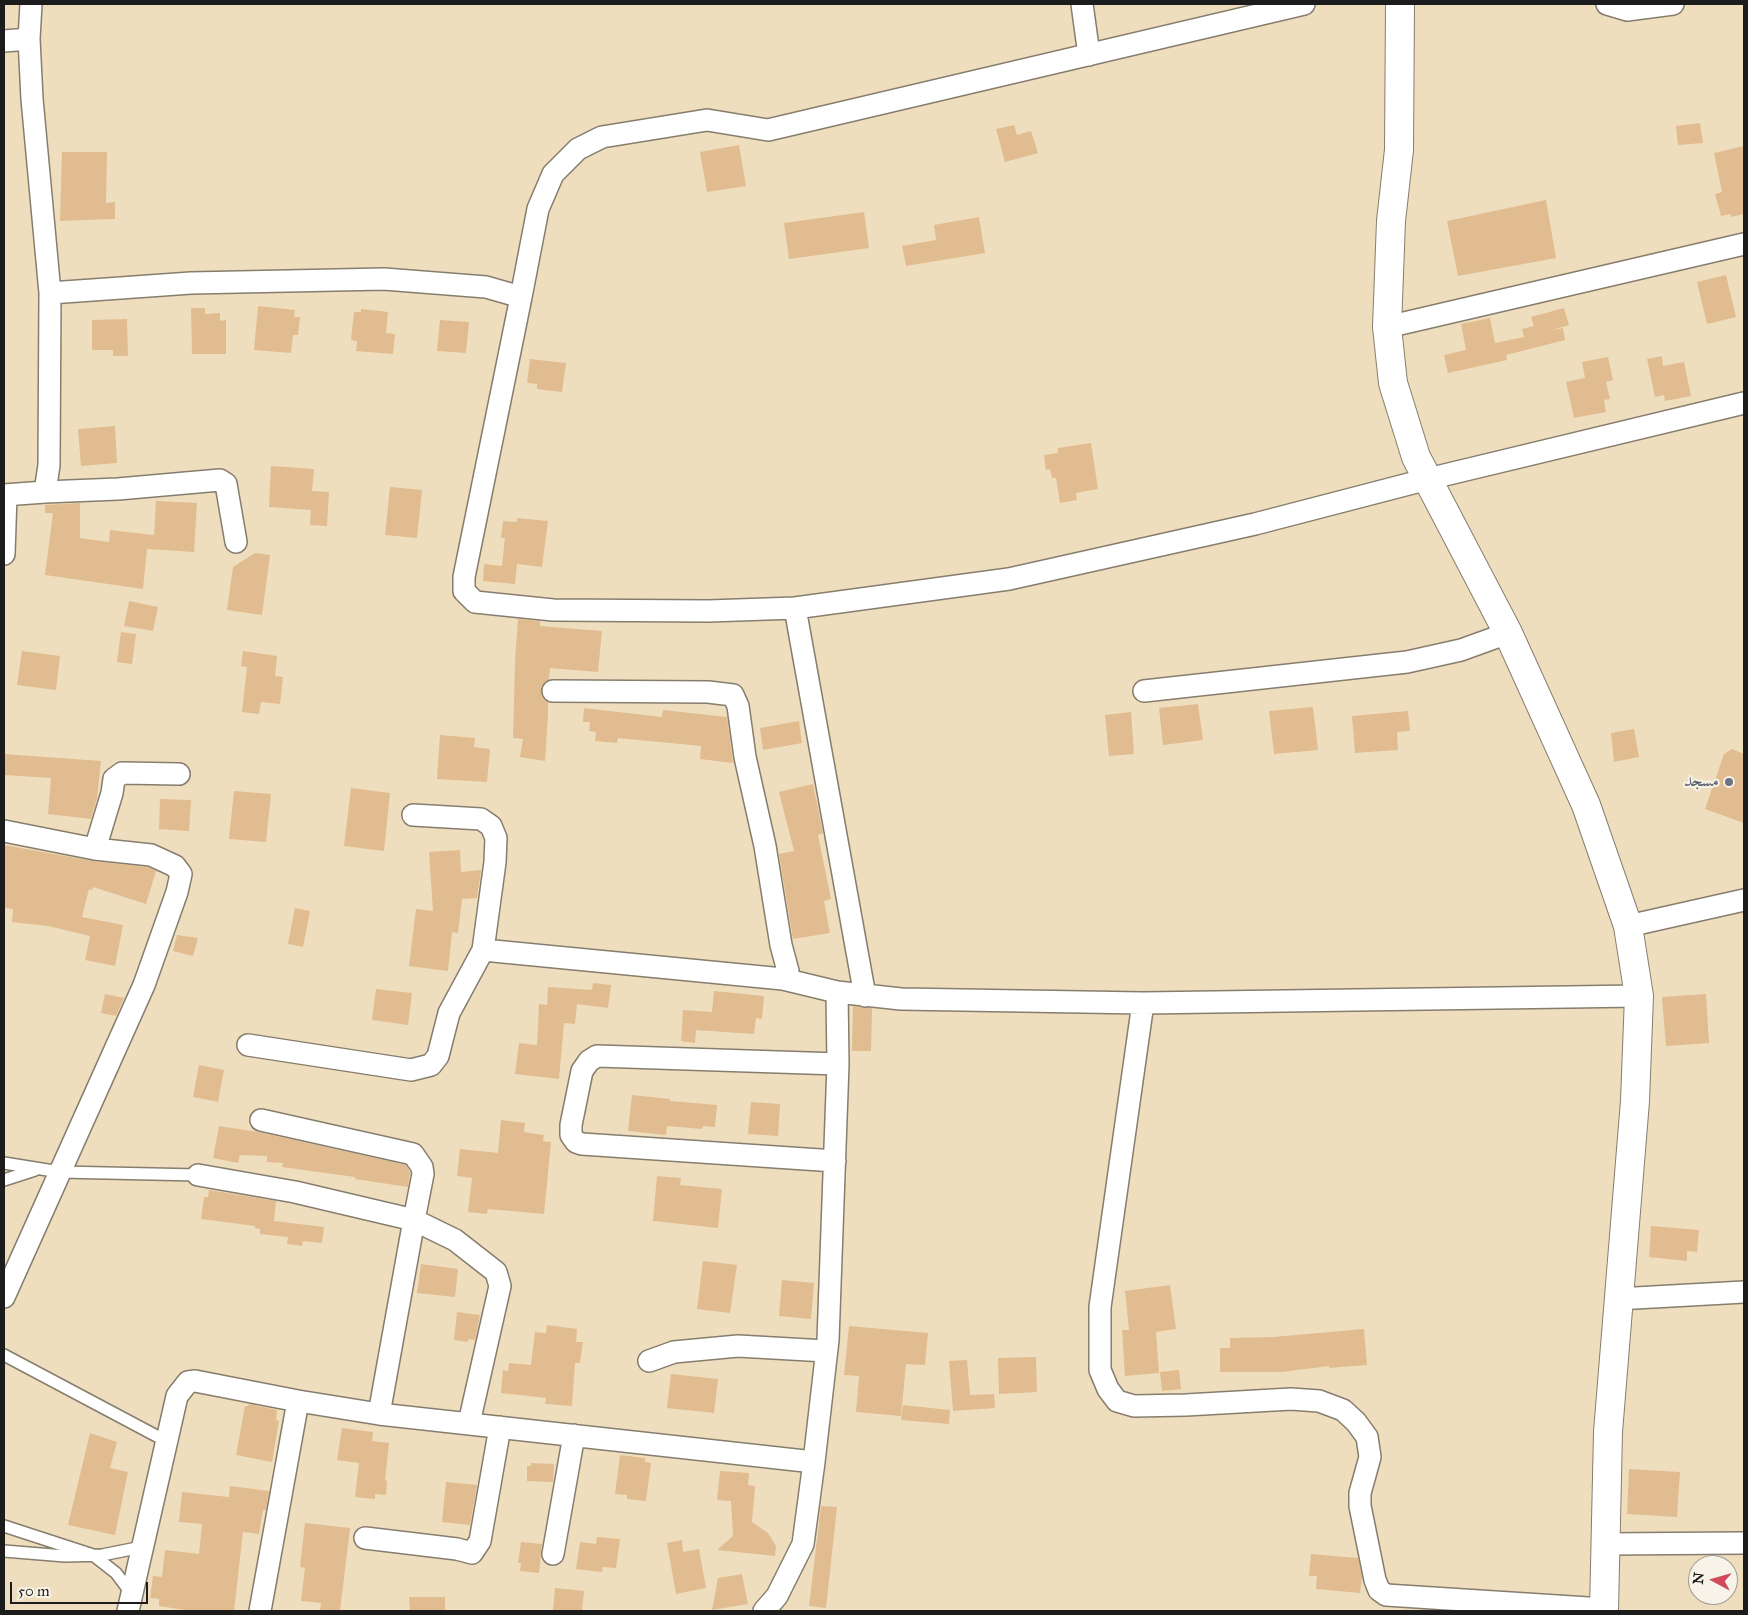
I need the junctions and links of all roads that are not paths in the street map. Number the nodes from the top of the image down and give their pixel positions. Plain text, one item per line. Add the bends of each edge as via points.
1 (31, 4) edge
2 (1082, 4) edge
3 (1304, 4) edge
4 (1400, 4) edge
5 (1607, 4) edge
6 (1673, 4) edge
7 (28, 39) junction
8 (4, 41) edge
9 (1089, 55) junction
10 (1744, 244) edge
11 (50, 293) junction
12 (521, 297) junction
13 (1387, 327) junction
14 (1744, 403) edge
15 (1428, 479) junction
16 (45, 492) junction
17 (5, 495) edge
18 (236, 542) dead end
19 (4, 554) edge
20 (795, 608) junction
21 (1508, 632) junction
22 (553, 691) dead end
23 (1144, 691) dead end
24 (178, 774) dead end
25 (412, 815) dead end
26 (4, 831) edge
27 (95, 849) junction
28 (1744, 900) edge
29 (1628, 926) junction
30 (483, 950) junction
31 (783, 979) junction
32 (837, 992) junction
33 (865, 996) junction
34 (1639, 996) junction
35 (1144, 1003) junction
36 (248, 1045) dead end
37 (838, 1064) junction
38 (261, 1120) dead end
39 (835, 1161) junction
40 (4, 1163) edge
41 (39, 1169) junction
42 (60, 1172) junction
43 (198, 1175) joint
44 (4, 1180) edge
45 (414, 1220) junction
46 (1744, 1292) edge
47 (4, 1297) edge
48 (1617, 1299) junction
49 (826, 1352) junction
50 (4, 1355) edge
51 (649, 1360) dead end
52 (298, 1401) junction
53 (379, 1414) junction
54 (469, 1423) junction
55 (500, 1427) junction
56 (574, 1435) junction
57 (166, 1441) junction
58 (814, 1462) junction
59 (4, 1526) edge
60 (365, 1538) dead end
61 (1744, 1543) edge
62 (1605, 1544) junction
63 (142, 1547) junction
64 (4, 1551) edge
65 (553, 1554) dead end
66 (93, 1555) junction
67 (130, 1603) edge
68 (1604, 1610) edge
69 (260, 1611) edge
70 (764, 1611) edge

1 - 7 street
2 - 9 street
3 - 9 street
4 - 13 main road via 1399,150 1391,221
5 - 6 street via 1627,10
7 - 8 street
7 - 11 street
9 - 12 street via 768,130 707,120 602,137 578,149 553,174 538,209
10 - 13 street
11 - 12 street via 191,283 384,279 486,286
11 - 16 street via 49,456
12 - 20 street via 464,577 464,591 468,597 475,602 553,610
13 - 15 main road via 1393,384 1416,457
14 - 15 street
15 - 20 street via 1255,524 1009,579
15 - 21 main road
16 - 17 street
16 - 18 street via 220,480 226,484
17 - 19 street
20 - 33 street
21 - 23 street via 1461,650 1407,662
21 - 29 main road via 1586,805
22 - 31 street via 733,695 738,706 745,757 788,970
24 - 27 street via 122,773 114,779
25 - 30 street via 481,820 491,826 496,838 495,862
26 - 27 street
27 - 42 street via 151,855 175,866 181,874 178,892 144,985
28 - 29 street
29 - 34 main road
30 - 31 street
30 - 36 street via 450,1013 438,1056 430,1065 411,1070
31 - 32 street
32 - 33 street
32 - 37 street
33 - 35 street
34 - 35 street
34 - 48 main road via 1634,1101
35 - 68 street via 1100,1307 1100,1370 1117,1401 1134,1406 1291,1399 1320,1401 1343,1410 1367,1437 1370,1457 1360,1492 1360,1506 1379,1590 1386,1595
37 - 39 street
37 - 39 street via 596,1056 582,1071 571,1125 571,1135 582,1144
38 - 45 street via 413,1154 422,1167
39 - 49 street
40 - 41 lane
41 - 42 lane
41 - 44 lane
42 - 43 lane
42 - 47 street
43 - 45 street via 295,1192
45 - 53 street
45 - 54 street via 455,1240 496,1272 500,1286
46 - 48 street
48 - 62 main road
49 - 51 street via 738,1346 674,1352
49 - 58 street
50 - 57 lane
52 - 53 street
52 - 57 street via 188,1382 177,1396
52 - 69 street
53 - 54 street
54 - 55 street
55 - 56 street
55 - 60 street via 480,1541 472,1553
56 - 58 street
56 - 65 street
57 - 63 street
58 - 70 street via 803,1544 777,1596
59 - 66 lane
61 - 62 street
62 - 68 main road
63 - 66 lane
63 - 67 street
64 - 66 lane
66 - 67 lane via 116,1573

